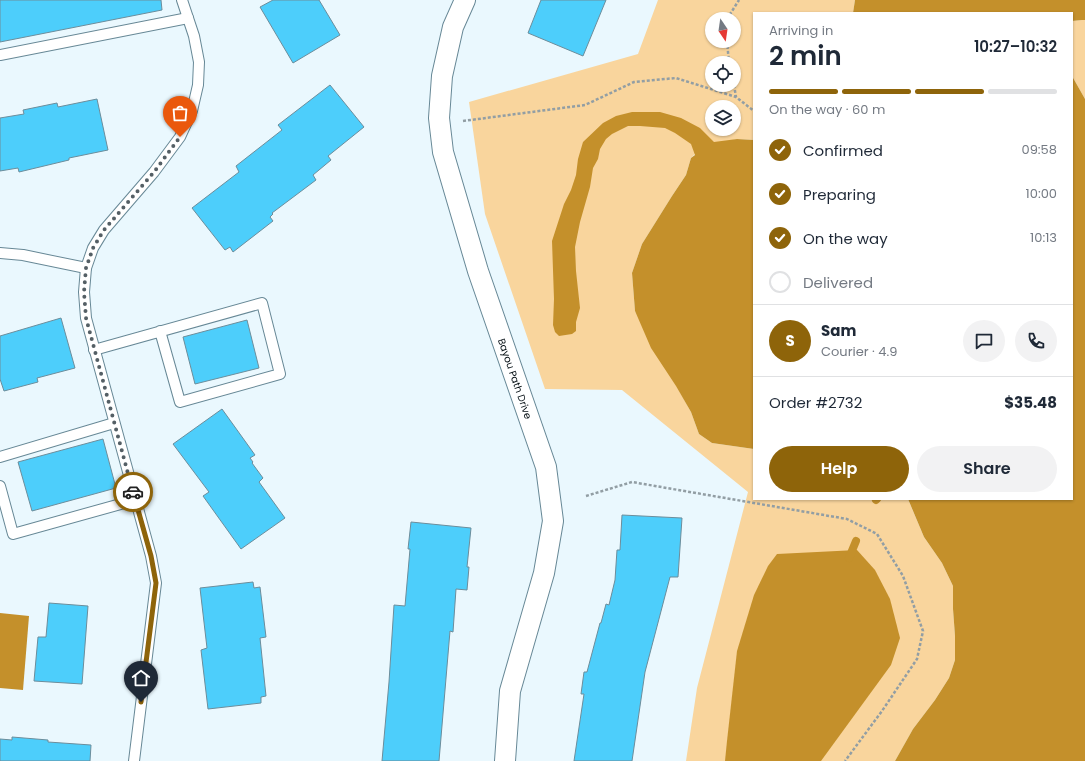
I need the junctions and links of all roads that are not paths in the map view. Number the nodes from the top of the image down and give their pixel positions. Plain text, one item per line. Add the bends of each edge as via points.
1 (182, 0) edge
2 (465, 0) edge
3 (188, 18) junction
4 (0, 56) edge
5 (0, 253) edge
6 (86, 268) junction
7 (160, 331) junction
8 (94, 350) junction
9 (114, 423) junction
10 (0, 457) edge
11 (0, 486) edge
12 (135, 500) junction
13 (134, 761) edge
14 (505, 761) edge

1 - 3 lane
2 - 14 street, Bayou Path Drive via 453,27 442,76 440,118 443,152 478,271 546,467 553,521 544,573 510,691
3 - 4 lane
3 - 6 lane via 199,62 198,85 192,111 180,137 154,172 104,230 93,248
5 - 6 lane
6 - 8 lane via 86,318
7 - 7 lane via 262,303 280,374 180,402
7 - 8 lane
8 - 9 lane
9 - 10 lane
9 - 12 lane
11 - 12 lane via 13,534
12 - 13 lane via 156,583

